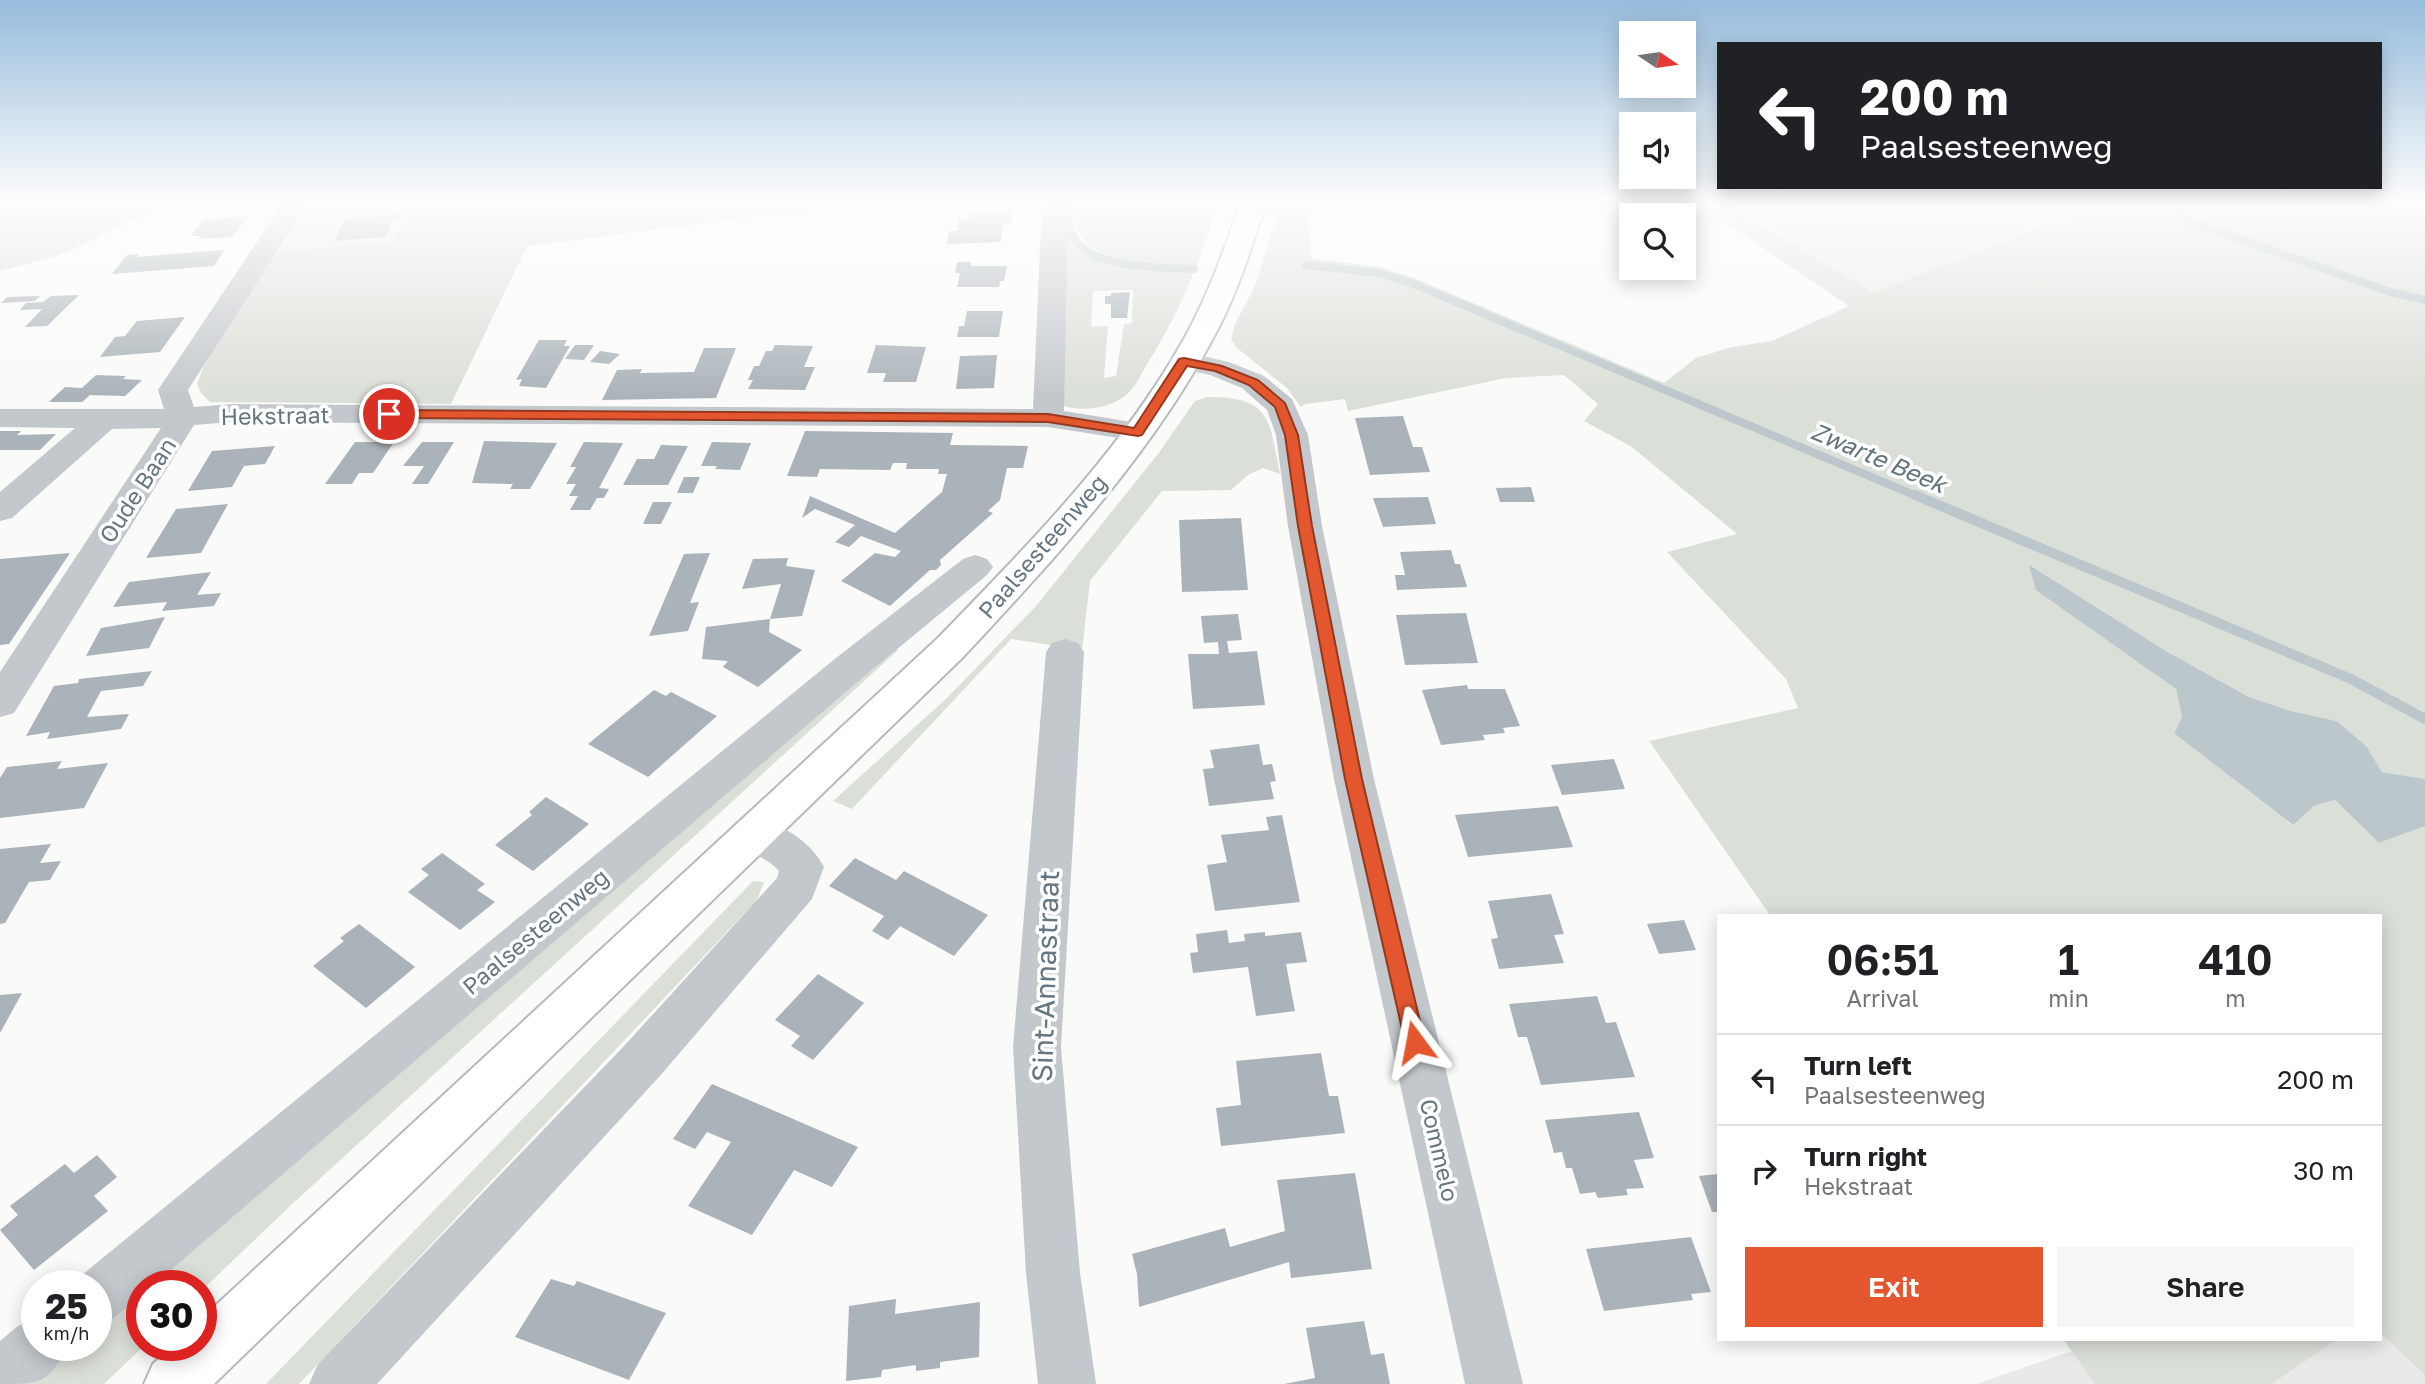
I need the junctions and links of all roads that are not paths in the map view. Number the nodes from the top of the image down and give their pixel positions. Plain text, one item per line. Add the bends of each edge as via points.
1 (254, 268) edge
2 (1053, 268) edge
3 (1229, 268) edge
4 (1184, 361) junction
5 (0, 418) edge
6 (106, 418) junction
7 (183, 418) junction
8 (1048, 418) junction
9 (1138, 432) junction
10 (0, 510) edge
11 (975, 567) dead end
12 (1065, 652) dead end
13 (0, 703) edge
14 (754, 833) junction
15 (112, 1285) edge
16 (21, 1360) edge
17 (0, 1377) edge
18 (178, 1382) edge
19 (338, 1384) edge
20 (1067, 1384) edge
21 (1494, 1384) edge

1 - 7 street, Oude Baan via 173,390
2 - 8 street
3 - 4 main road, Paalsesteenweg
4 - 9 main road, Paalsesteenweg
4 - 21 street, Commelo via 1253,382 1281,406 1292,435 1354,779
5 - 6 street, Hekstraat
6 - 7 street, Hekstraat
6 - 10 street
7 - 8 street, Hekstraat via 233,413
7 - 13 street, Oude Baan
8 - 9 street, Hekstraat
9 - 14 main road, Paalsesteenweg via 1082,507 960,638
11 - 15 street, Paalsesteenweg
12 - 20 street, Sint-Annastraat via 1037,1047 1053,1273
14 - 18 main road, Paalsesteenweg
14 - 19 street via 789,853 802,867 797,886 642,1061
16 - 17 street

